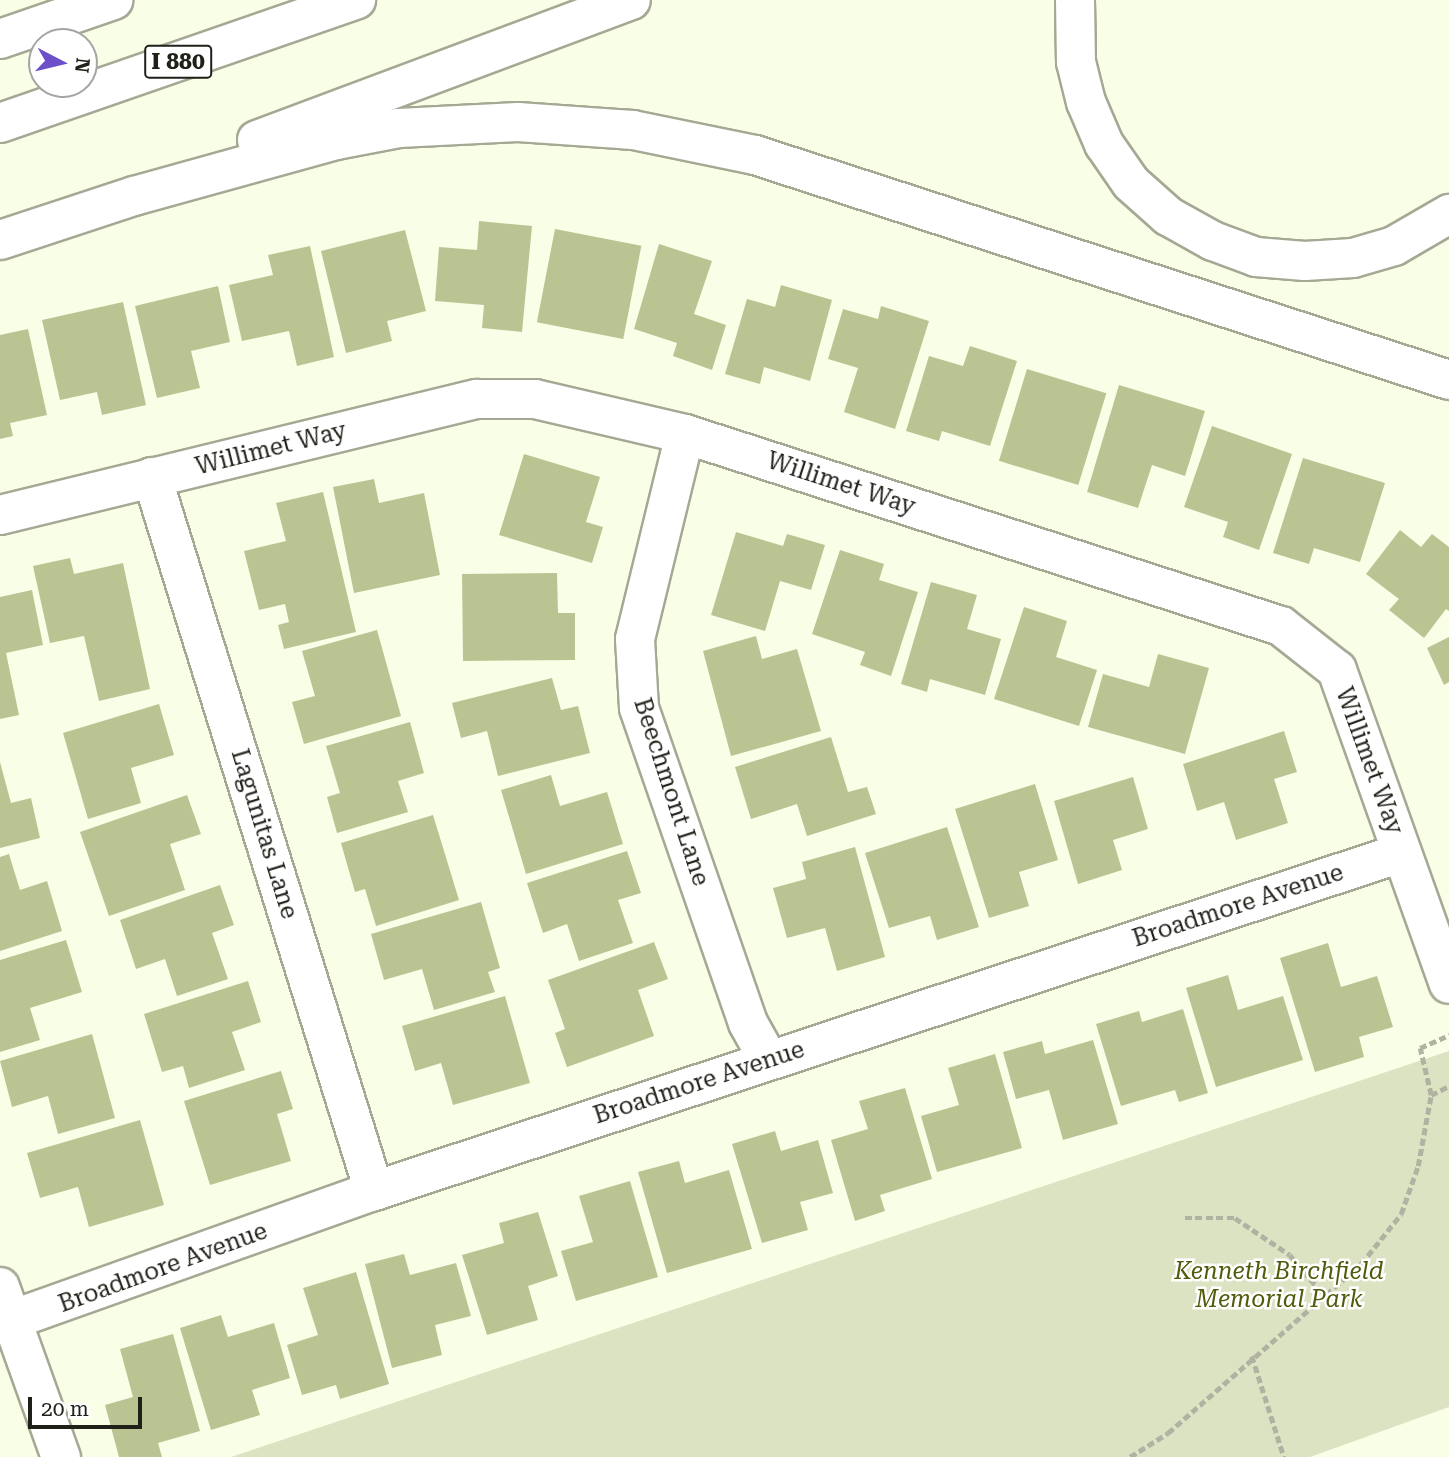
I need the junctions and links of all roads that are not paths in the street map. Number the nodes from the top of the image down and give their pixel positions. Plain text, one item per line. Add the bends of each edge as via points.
1 (113, 0) edge
2 (356, 0) edge
3 (631, 0) edge
4 (1075, 0) edge
5 (0, 39) edge
6 (0, 123) edge
7 (134, 196) junction
8 (1449, 214) edge
9 (0, 240) edge
10 (1449, 380) edge
11 (685, 434) junction
12 (152, 477) junction
13 (0, 515) edge
14 (1401, 853) junction
15 (1449, 984) edge
16 (768, 1059) junction
17 (374, 1191) junction
18 (4, 1310) edge
19 (61, 1457) edge

1 - 5 main road
2 - 6 main road, I 880
3 - 7 main road via 261,138
4 - 8 main road via 1076,62 1104,144 1131,183 1180,223 1256,257 1305,261 1353,258 1394,246
7 - 9 main road
7 - 10 main road via 336,140 400,128 518,122 633,130 793,166
11 - 12 main road, Willimet Way via 535,399 477,399
11 - 14 main road, Willimet Way via 1281,626 1337,670
11 - 16 main road, Beechmont Lane via 635,639 639,708 748,1023
12 - 13 main road, Willimet Way
12 - 17 main road, Lagunitas Lane
14 - 15 main road, Willimet Way
14 - 16 main road, Broadmore Avenue
16 - 17 main road, Broadmore Avenue
17 - 18 main road, Broadmore Avenue
18 - 19 main road

